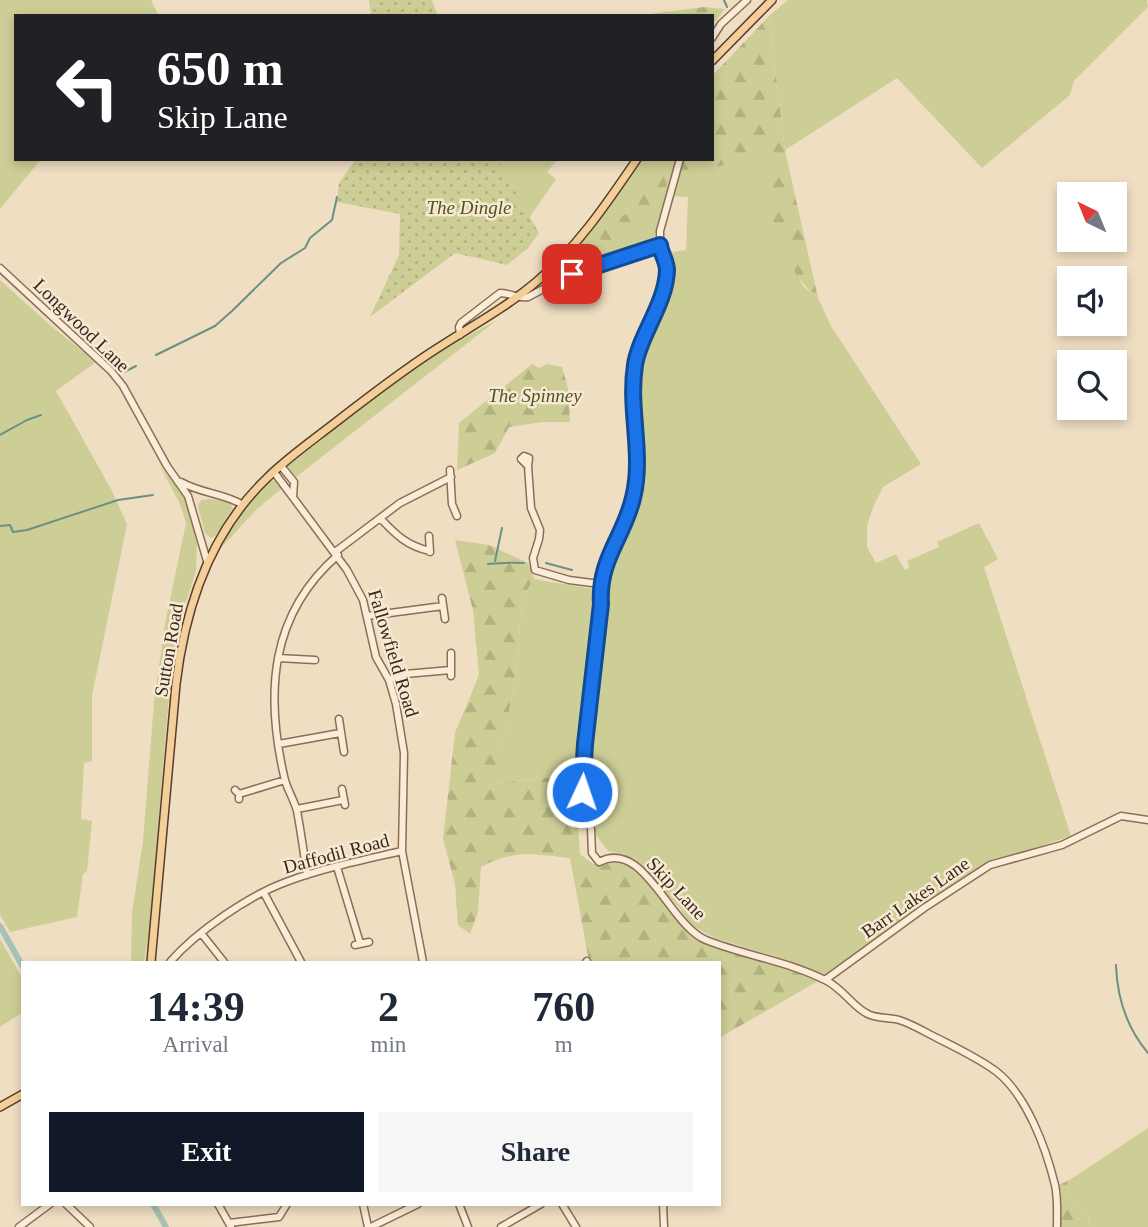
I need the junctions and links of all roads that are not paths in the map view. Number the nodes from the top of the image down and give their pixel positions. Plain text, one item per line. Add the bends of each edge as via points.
1 (747, 0) edge
2 (772, 0) edge
3 (714, 35) edge
4 (714, 59) edge
5 (636, 161) edge
6 (679, 161) edge
7 (660, 245) junction
8 (0, 268) edge
9 (553, 268) junction
10 (559, 280) junction
11 (519, 296) junction
12 (460, 335) junction
13 (281, 466) junction
14 (528, 466) dead end
15 (274, 472) junction
16 (179, 481) junction
17 (204, 493) junction
18 (293, 497) junction
19 (243, 505) junction
20 (193, 507) junction
21 (457, 516) dead end
22 (380, 518) junction
23 (429, 536) dead end
24 (336, 553) junction
25 (207, 561) junction
26 (600, 584) junction
27 (442, 598) dead end
28 (443, 606) junction
29 (367, 616) junction
30 (445, 619) dead end
31 (451, 653) dead end
32 (278, 658) junction
33 (316, 660) dead end
34 (389, 680) junction
35 (339, 719) dead end
36 (340, 733) junction
37 (279, 744) junction
38 (344, 752) dead end
39 (285, 780) junction
40 (342, 789) dead end
41 (238, 794) dead end
42 (297, 809) junction
43 (1148, 820) edge
44 (402, 851) junction
45 (337, 867) junction
46 (307, 875) junction
47 (264, 893) junction
48 (201, 933) junction
49 (369, 942) dead end
50 (172, 959) edge
51 (151, 961) edge
52 (224, 961) edge
53 (300, 961) edge
54 (422, 961) edge
55 (825, 980) junction
56 (21, 1095) edge
57 (0, 1107) edge
58 (47, 1206) edge
59 (68, 1206) edge
60 (219, 1206) edge
61 (287, 1206) edge
62 (364, 1206) edge
63 (414, 1206) edge
64 (459, 1206) edge
65 (538, 1206) edge
66 (563, 1206) edge
67 (663, 1206) edge
68 (513, 1224) edge
69 (230, 1225) edge
70 (19, 1227) edge
71 (90, 1227) edge
72 (370, 1227) edge
73 (468, 1227) edge
74 (501, 1227) edge
75 (576, 1227) edge
76 (664, 1227) edge
77 (1057, 1227) edge

1 - 3 street
2 - 4 main road
5 - 9 main road, Sutton Road
6 - 7 street, Skip Lane
7 - 10 street
7 - 26 street, Skip Lane via 667,268 659,304 635,363 638,456 633,499
8 - 16 street, Longwood Lane via 117,378
9 - 10 street
9 - 11 main road, Sutton Road
10 - 11 street via 528,297
11 - 12 main road, Sutton Road
11 - 12 street, Sutton Road via 500,293 461,323
12 - 13 main road, Sutton Road via 405,370
13 - 15 main road, Sutton Road
13 - 18 street, Fallowfield Road via 294,482
14 - 26 street via 531,508 540,534 534,570
15 - 18 street, Fallowfield Road
15 - 19 main road, Sutton Road
16 - 17 street, Longwood Lane
16 - 20 street, Longwood Lane
17 - 19 street, Longwood Lane
17 - 20 street
18 - 24 street, Fallowfield Road
19 - 25 main road, Sutton Road
20 - 25 street, Longwood Lane
21 - 22 street via 450,474
22 - 23 street via 399,539 430,553
22 - 24 street
24 - 29 street, Fallowfield Road
24 - 32 street via 301,595
25 - 51 main road, Sutton Road via 186,622 178,665
26 - 55 street, Skip Lane via 582,792 592,853 599,862 622,857 638,867 704,939 783,962
27 - 28 street
28 - 29 street
28 - 30 street
29 - 34 street, Fallowfield Road via 376,657
31 - 34 street via 451,673 405,674
32 - 33 street
32 - 37 street via 275,713
34 - 44 street, Fallowfield Road via 404,754
35 - 36 street
36 - 37 street
36 - 38 street
37 - 39 street
39 - 41 street
39 - 42 street
40 - 42 street via 344,802
42 - 46 street
43 - 55 street, Barr Lakes Lane via 1121,816 1062,845 990,866
44 - 45 street, Daffodil Road
44 - 54 street, Fallowfield Road
45 - 46 street, Daffodil Road
45 - 49 street via 358,944
46 - 47 street, Daffodil Road
47 - 48 street, Daffodil Road
47 - 53 street
48 - 50 street, Daffodil Road
48 - 52 street
55 - 77 street, Skip Lane via 870,1016 899,1020 998,1073 1025,1106 1042,1142 1055,1187
56 - 57 main road
58 - 70 street
59 - 71 street
60 - 69 street
61 - 69 street via 279,1217
62 - 72 street
63 - 72 street
64 - 73 street
65 - 68 street
66 - 75 street
67 - 76 street
68 - 74 street

